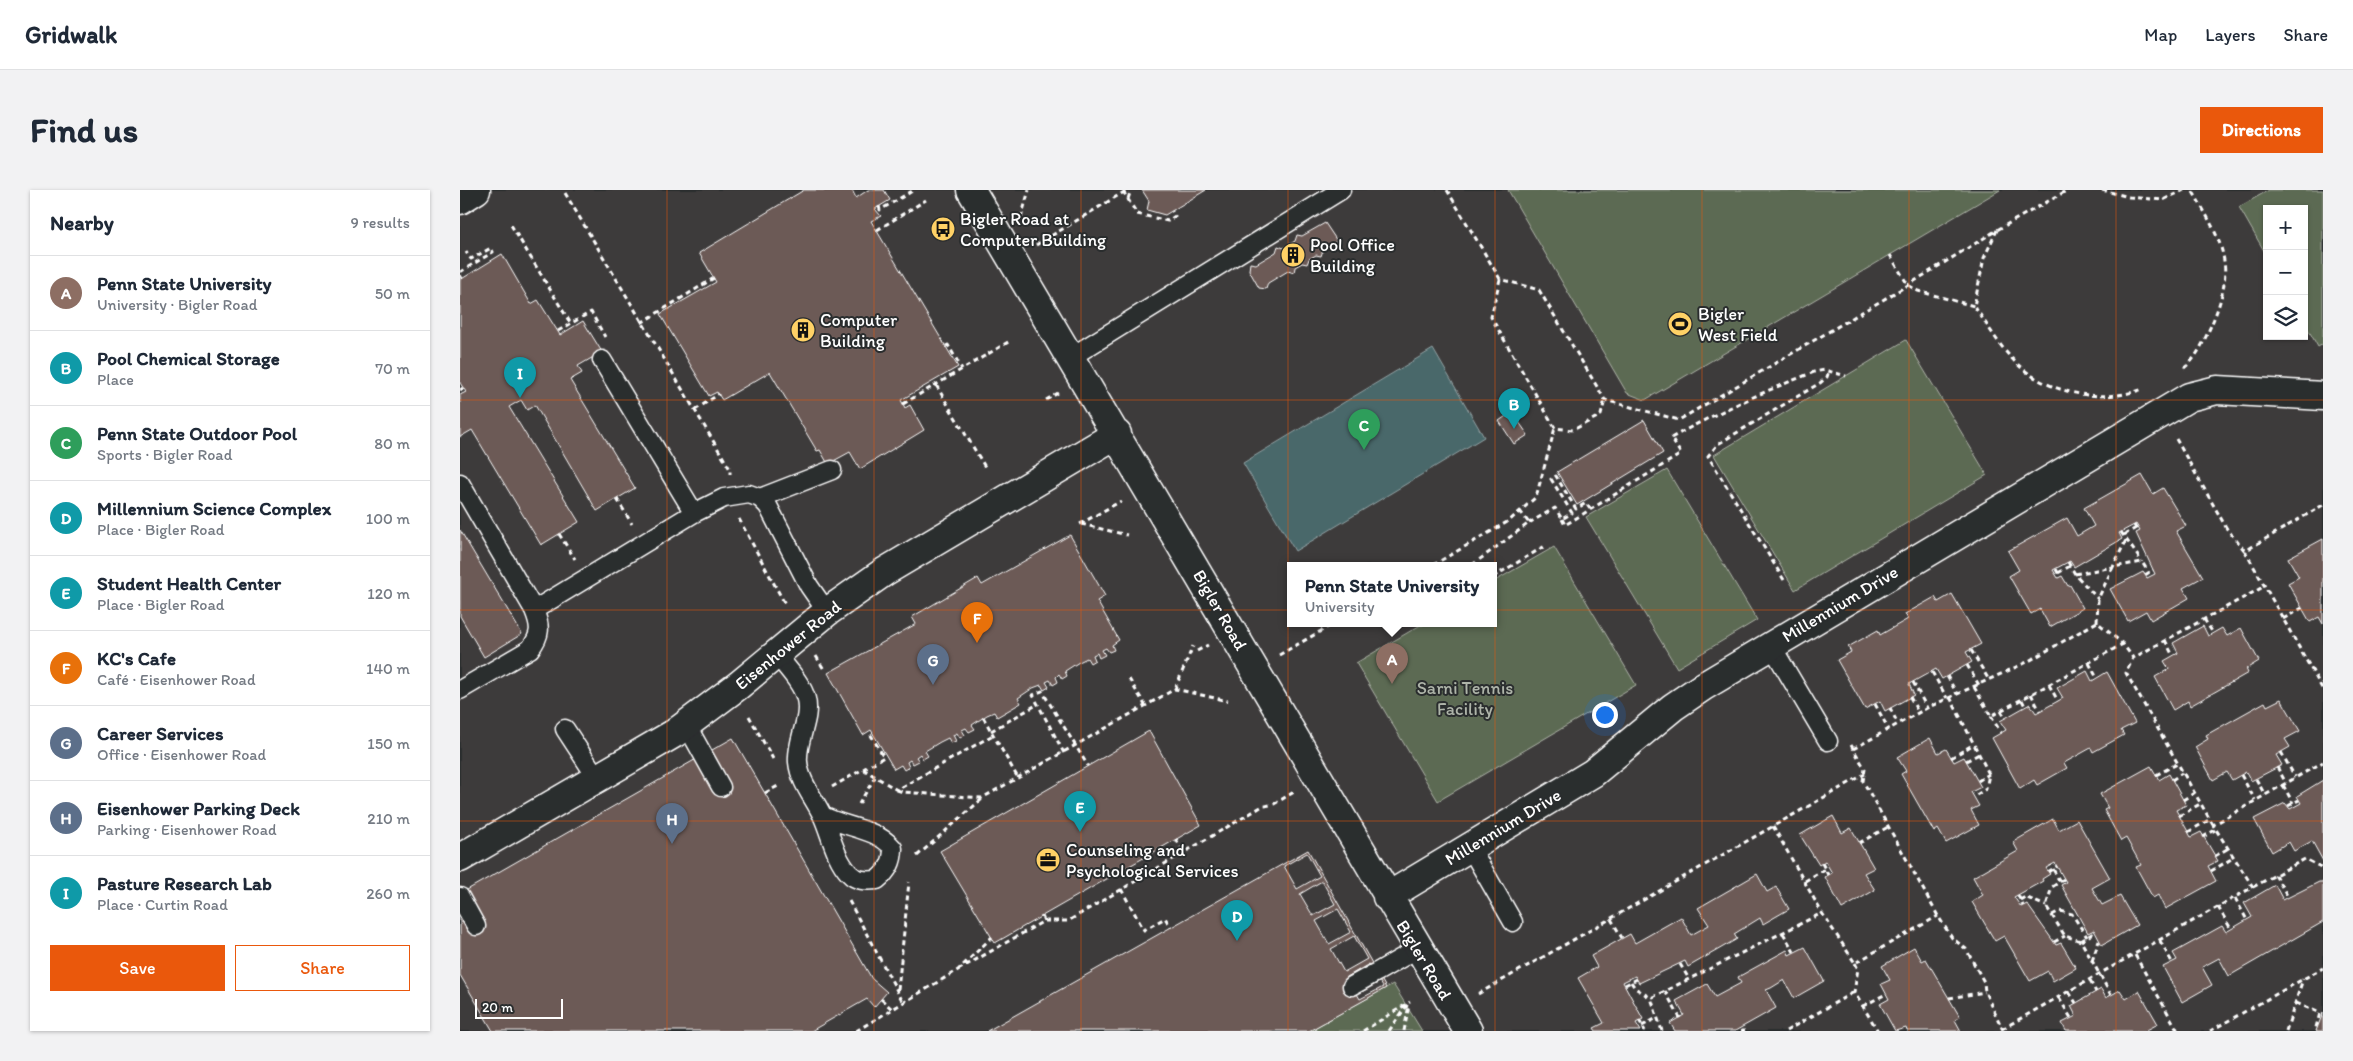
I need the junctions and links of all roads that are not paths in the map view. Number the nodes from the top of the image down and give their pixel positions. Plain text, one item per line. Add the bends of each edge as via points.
1 (476, 190) edge
2 (972, 190) edge
3 (1342, 190) edge
4 (460, 200) edge
5 (1071, 356) junction
6 (602, 360) road end
7 (2323, 396) edge
8 (1117, 434) junction
9 (832, 470) dead end
10 (460, 483) edge
11 (760, 498) junction
12 (694, 513) junction
13 (534, 610) junction
14 (827, 612) junction
15 (1772, 645) junction
16 (776, 654) junction
17 (460, 690) edge
18 (686, 724) junction
19 (565, 729) dead end
20 (1828, 741) road end
21 (596, 778) junction
22 (721, 787) dead end
23 (823, 816) dead end
24 (1470, 847) junction
25 (460, 858) edge
26 (460, 897) edge
27 (1386, 897) junction
28 (1513, 922) dead end
29 (476, 926) dead end
30 (1417, 949) junction
31 (1352, 986) dead end
32 (1468, 1031) edge

1 - 4 street
2 - 5 street, Bigler Road
3 - 5 lane
5 - 8 street, Bigler Road
6 - 12 lane
7 - 15 street, Millennium Drive via 2217,390 2189,397
8 - 14 street, Eisenhower Road via 892,567
8 - 27 street, Bigler Road
9 - 11 lane
10 - 13 lane
11 - 12 lane via 734,494
11 - 14 lane via 768,506 809,586
12 - 13 lane
13 - 17 lane via 540,625 538,639 530,649
14 - 16 street, Eisenhower Road
15 - 20 lane
15 - 24 street, Millennium Drive via 1673,707 1592,773
16 - 18 street, Eisenhower Road
16 - 23 lane via 806,698 798,764
18 - 21 street, Eisenhower Road
18 - 22 lane
19 - 21 lane
21 - 25 street, Eisenhower Road
24 - 27 street, Millennium Drive
24 - 28 lane
26 - 29 lane
27 - 30 street, Bigler Road
30 - 31 lane
30 - 32 street, Bigler Road

